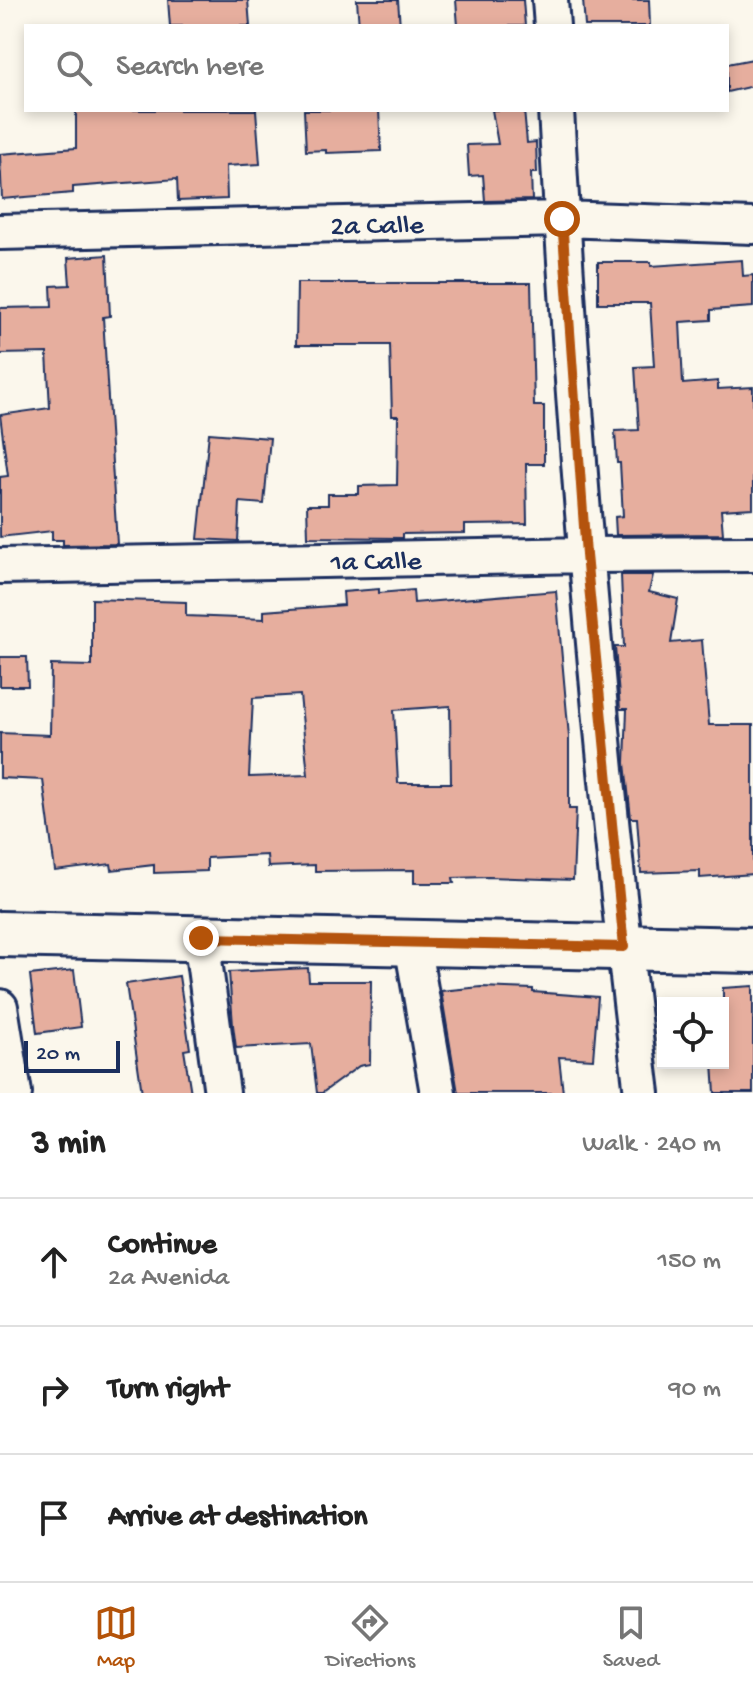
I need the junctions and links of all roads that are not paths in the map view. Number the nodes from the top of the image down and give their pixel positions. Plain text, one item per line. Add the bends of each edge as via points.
1 (550, 0) edge
2 (552, 24) edge
3 (556, 112) edge
4 (562, 219) junction
5 (753, 226) edge
6 (0, 232) edge
7 (753, 554) edge
8 (586, 555) junction
9 (0, 566) edge
10 (0, 934) edge
11 (201, 938) junction
12 (412, 943) junction
13 (624, 947) junction
14 (753, 950) edge
15 (0, 1007) edge
16 (14, 1093) edge
17 (222, 1093) edge
18 (438, 1093) edge
19 (642, 1093) edge

1 - 2 street
3 - 4 street
4 - 5 street, 2a Calle
4 - 6 street, 2a Calle
4 - 8 street
7 - 8 street, 1a Calle
8 - 9 street, 1a Calle
8 - 13 street
10 - 11 main road
11 - 12 main road
11 - 17 street
12 - 13 main road
12 - 18 street
13 - 14 main road
13 - 19 street
15 - 16 street

